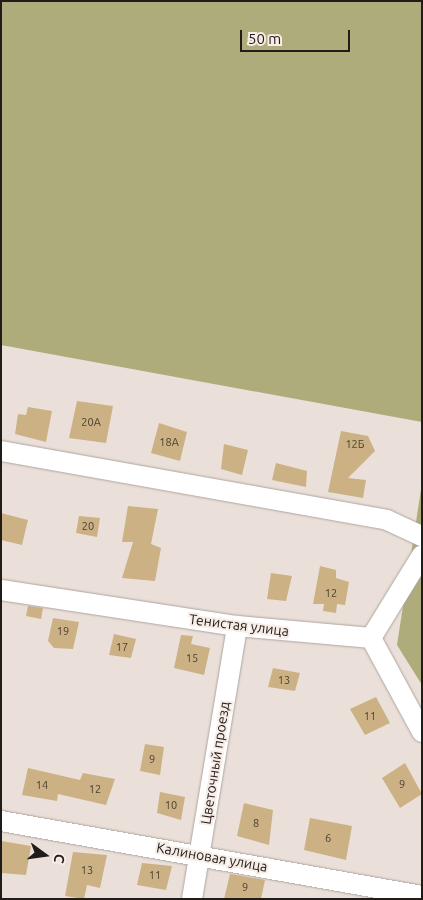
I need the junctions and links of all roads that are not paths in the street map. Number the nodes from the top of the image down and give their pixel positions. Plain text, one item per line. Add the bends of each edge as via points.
1 (1, 451) edge
2 (422, 536) edge
3 (422, 555) edge
4 (1, 590) edge
5 (237, 626) junction
6 (371, 638) junction
7 (422, 732) edge
8 (1, 821) edge
9 (200, 855) junction
10 (422, 896) edge
11 (192, 899) edge

1 - 2 street via 387,520
3 - 6 street
4 - 5 street, Тенистая улица
5 - 6 street, Тенистая улица
5 - 9 street, Цветочный проезд
6 - 7 street
8 - 9 street, Калиновая улица
9 - 10 street, Калиновая улица
9 - 11 street, Цветочный проезд

